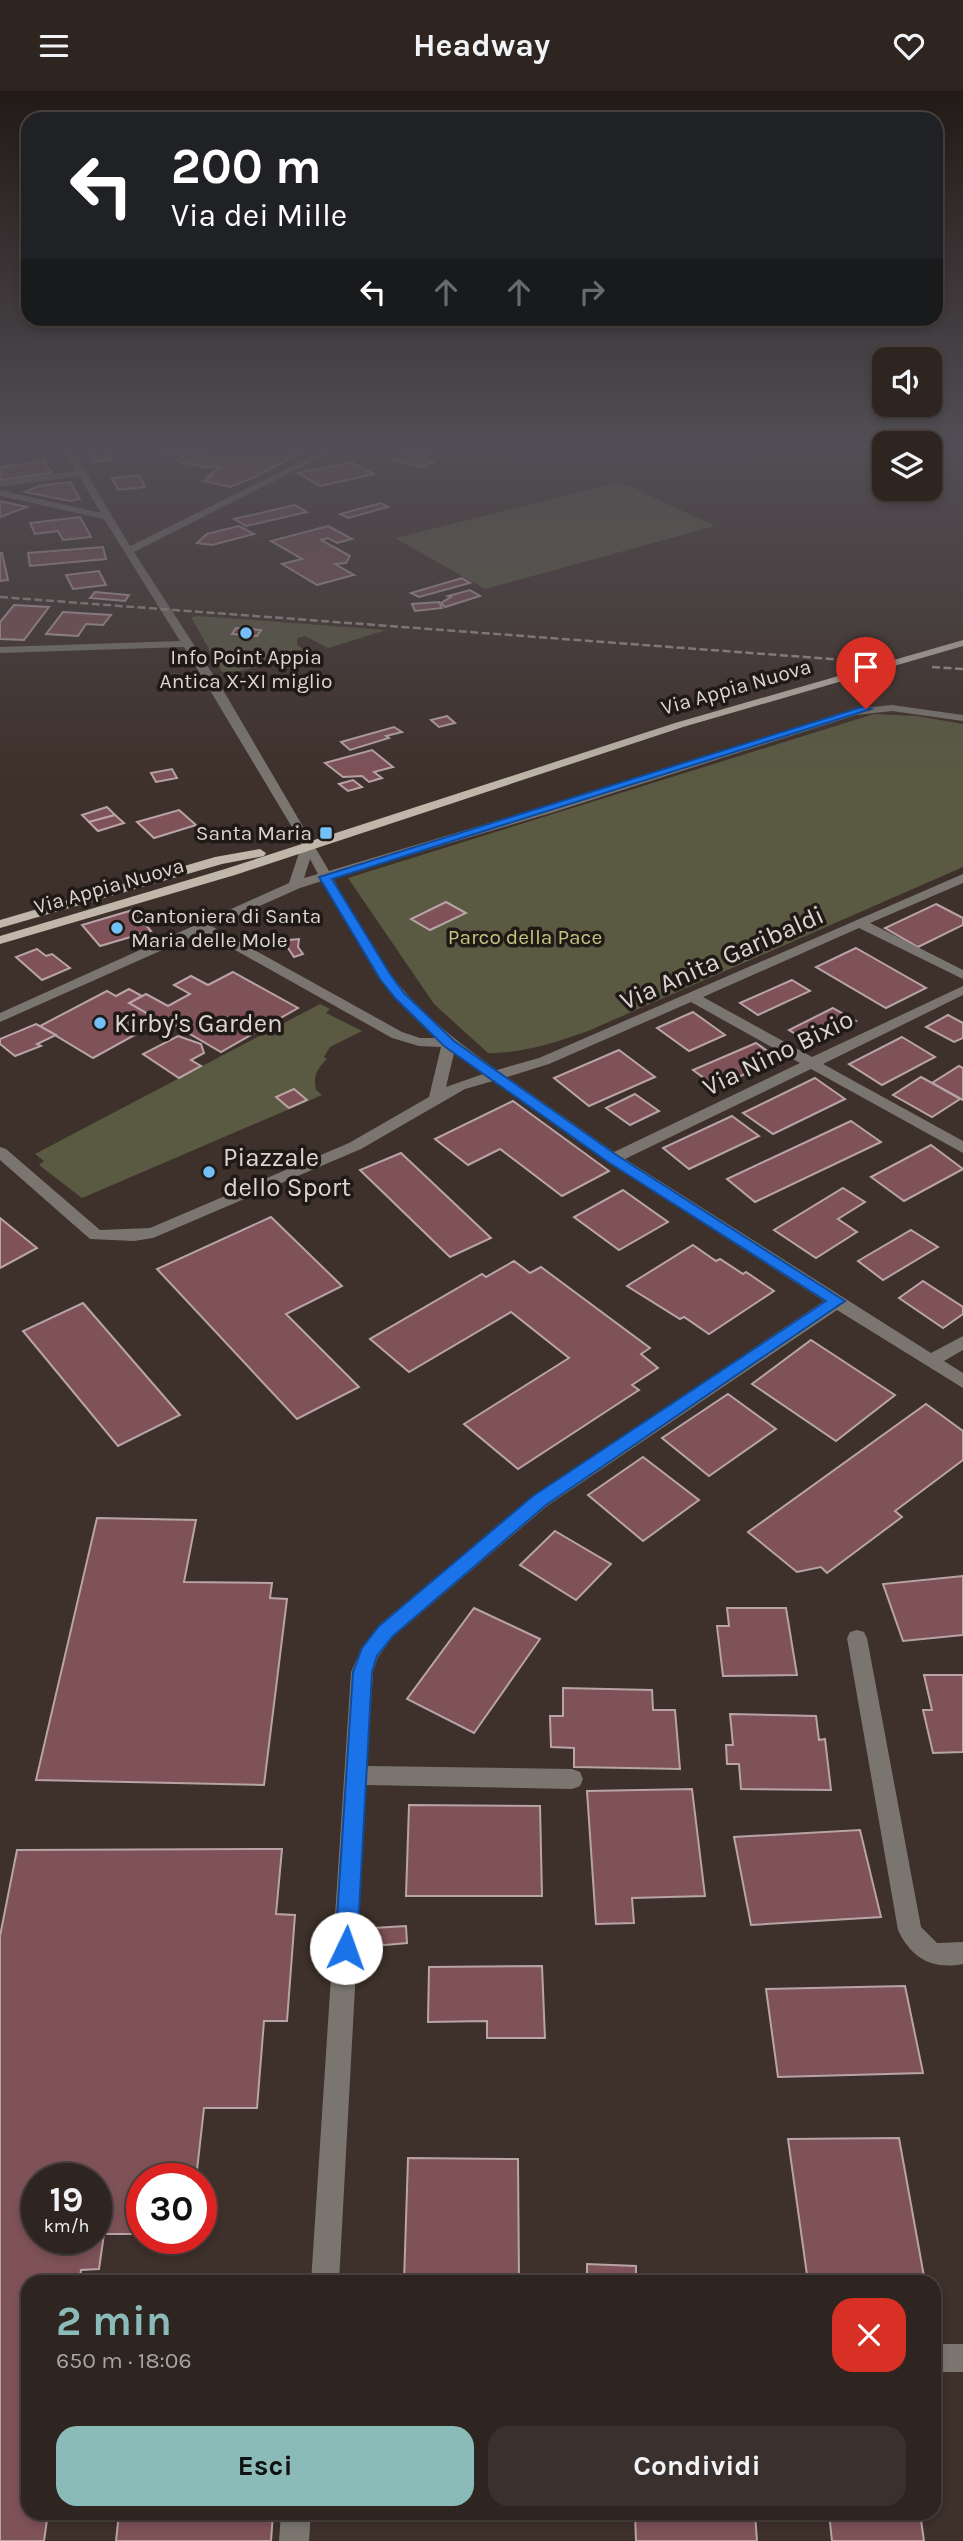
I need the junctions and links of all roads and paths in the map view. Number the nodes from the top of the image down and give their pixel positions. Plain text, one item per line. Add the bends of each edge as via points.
1 (133, 558) edge
2 (963, 643) edge
3 (186, 644) junction
4 (0, 650) edge
5 (963, 652) edge
6 (963, 717) edge
7 (522, 776) junction
8 (309, 844) junction
9 (325, 877) junction
10 (963, 878) edge
11 (295, 885) junction
12 (0, 924) edge
13 (861, 924) junction
14 (204, 927) junction
15 (0, 940) edge
16 (963, 975) edge
17 (963, 990) edge
18 (694, 998) junction
19 (0, 1018) edge
20 (449, 1043) junction
21 (811, 1065) junction
22 (498, 1076) junction
23 (436, 1100) junction
24 (963, 1148) edge
25 (0, 1152) edge
26 (613, 1159) junction
27 (837, 1301) junction
28 (963, 1342) edge
29 (931, 1361) junction
30 (963, 1382) edge
31 (858, 1638) dead end
32 (356, 1775) junction
33 (572, 1779) dead end
34 (963, 1953) edge
35 (325, 2275) edge
36 (963, 2357) edge
37 (941, 2358) edge
38 (296, 2520) edge
39 (295, 2541) edge

1 - 3 street
2 - 7 main road, Via Appia Nuova
3 - 4 street
3 - 8 street
5 - 7 main road, Via Appia Nuova
6 - 9 street via 892,708 855,712
7 - 8 main road, Via Appia Nuova
8 - 9 street
8 - 11 street
8 - 12 main road, Via Appia Nuova via 220,860
8 - 15 main road, Via Appia Nuova
9 - 11 street
9 - 20 street via 384,976
10 - 13 street, Via Anita Garibaldi
11 - 14 street
13 - 16 street
13 - 18 street, Via Anita Garibaldi
14 - 19 street
14 - 20 street via 397,1035 419,1042
17 - 21 street, Via Nino Bixio
18 - 21 street
18 - 22 street, Via Anita Garibaldi
20 - 22 street
20 - 23 street
21 - 24 street
21 - 26 street, Via Nino Bixio
22 - 23 street via 460,1086
22 - 26 street
23 - 25 street via 355,1146 153,1233 134,1236 96,1235
26 - 27 street
27 - 29 street
27 - 32 street via 540,1500 386,1631 369,1653 362,1672
28 - 29 street
29 - 30 street
31 - 34 street via 910,1930 931,1954
32 - 33 street
32 - 35 street
36 - 37 street
38 - 39 street

